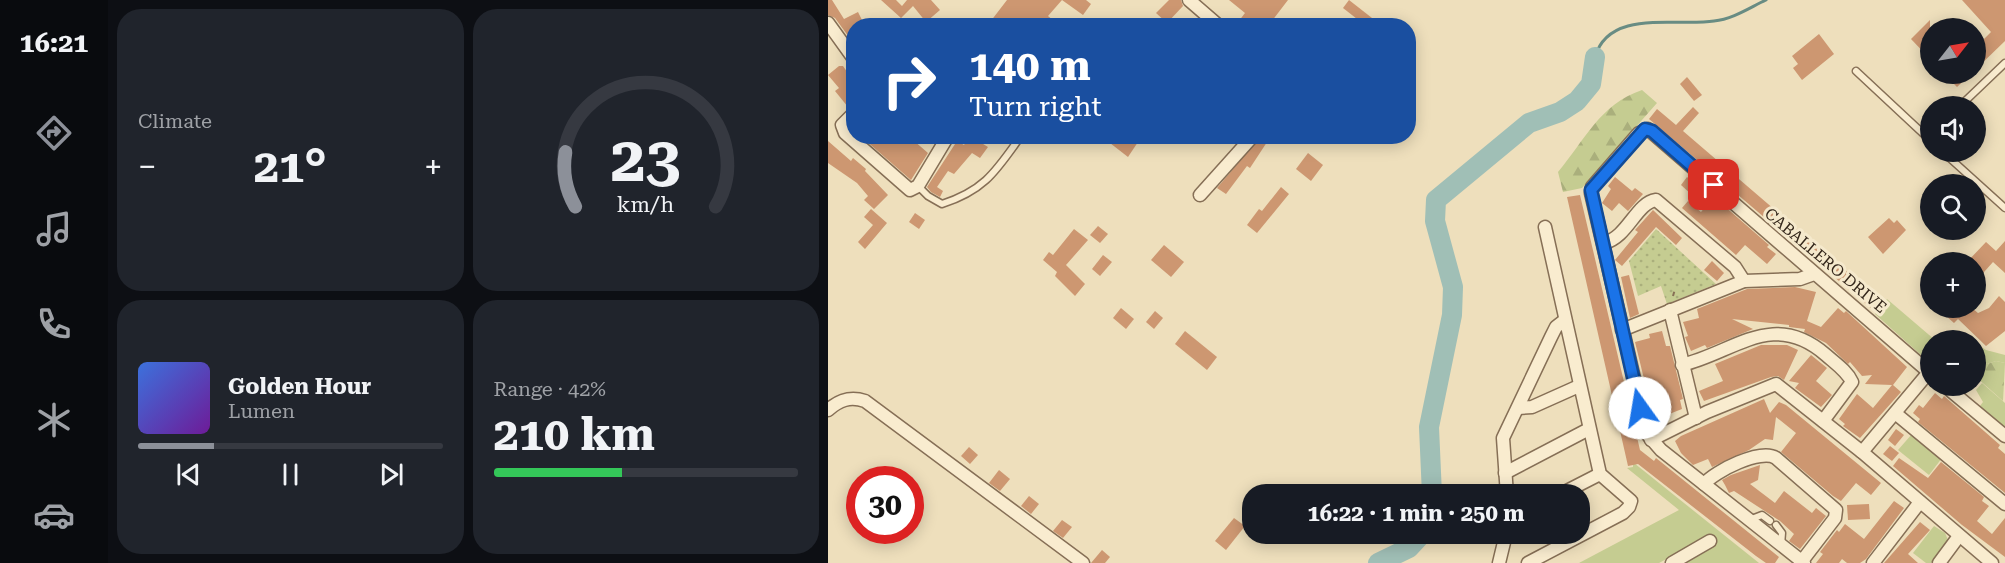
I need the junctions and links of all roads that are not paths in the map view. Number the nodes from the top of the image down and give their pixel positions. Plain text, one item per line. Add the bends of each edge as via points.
1 (1189, 0) edge
2 (1210, 18) edge
3 (828, 23) edge
4 (846, 48) edge
5 (2005, 63) edge
6 (1856, 71) dead end
7 (1970, 96) edge
8 (846, 121) edge
9 (1920, 129) edge
10 (846, 134) edge
11 (857, 144) edge
12 (943, 144) edge
13 (1014, 144) edge
14 (1246, 144) edge
15 (1954, 162) edge
16 (918, 186) junction
17 (1200, 195) dead end
18 (2005, 208) edge
19 (1545, 226) dead end
20 (1604, 243) junction
21 (1814, 274) junction
22 (1744, 281) junction
23 (1670, 310) junction
24 (1565, 320) junction
25 (1622, 330) junction
26 (1920, 364) edge
27 (1682, 365) junction
28 (1920, 384) edge
29 (1579, 386) junction
30 (1957, 396) edge
31 (1518, 408) junction
32 (828, 410) edge
33 (1895, 413) junction
34 (1696, 418) junction
35 (1823, 421) junction
36 (1589, 429) junction
37 (2005, 436) edge
38 (1651, 440) junction
39 (1862, 452) junction
40 (1505, 472) junction
41 (1600, 474) junction
42 (1506, 484) edge
43 (1580, 484) edge
44 (1704, 484) junction
45 (1920, 502) junction
46 (2005, 504) edge
47 (1747, 520) junction
48 (1959, 536) junction
49 (1710, 541) dead end
50 (1504, 544) edge
51 (1781, 545) junction
52 (1803, 562) edge
53 (1083, 563) edge
54 (1499, 563) edge
55 (1528, 563) edge
56 (1672, 563) edge
57 (1873, 563) edge
58 (1939, 563) edge
59 (1992, 563) edge

1 - 2 street
3 - 4 street
5 - 7 lane
6 - 9 lane
8 - 10 street via 842,125
11 - 16 street via 906,189
12 - 16 street
13 - 16 lane via 990,179 959,198 942,204
14 - 17 street
15 - 18 lane
19 - 24 street
20 - 21 street, CABALLERO DRIVE via 1591,190 1645,129 1652,131
20 - 22 street via 1618,237 1646,204 1656,200 1735,267
20 - 25 street
21 - 22 street via 1800,279
21 - 26 street, CABALLERO DRIVE
22 - 23 street
23 - 25 street
23 - 27 street
24 - 29 street
24 - 31 street via 1551,337
25 - 38 street via 1644,427
27 - 34 street
27 - 35 street via 1757,336 1783,335 1802,340 1824,354 1852,382
28 - 33 street
29 - 31 street via 1532,407
29 - 36 street
30 - 37 street
31 - 40 street via 1503,438
32 - 53 street via 853,397 865,401
33 - 39 street
33 - 46 street
34 - 35 street via 1776,384
34 - 38 street
35 - 39 street
36 - 40 street
36 - 41 street
38 - 44 street
39 - 45 street
40 - 42 street
41 - 43 street
41 - 55 street via 1629,498 1629,507
44 - 47 street
44 - 52 street via 1714,475 1757,455 1767,453 1776,458 1836,510 1835,518
45 - 48 street
45 - 57 street
47 - 51 street
47 - 51 lane via 1762,516 1773,523 1782,533
48 - 58 street
48 - 59 street
49 - 56 street
50 - 54 street
51 - 52 street

